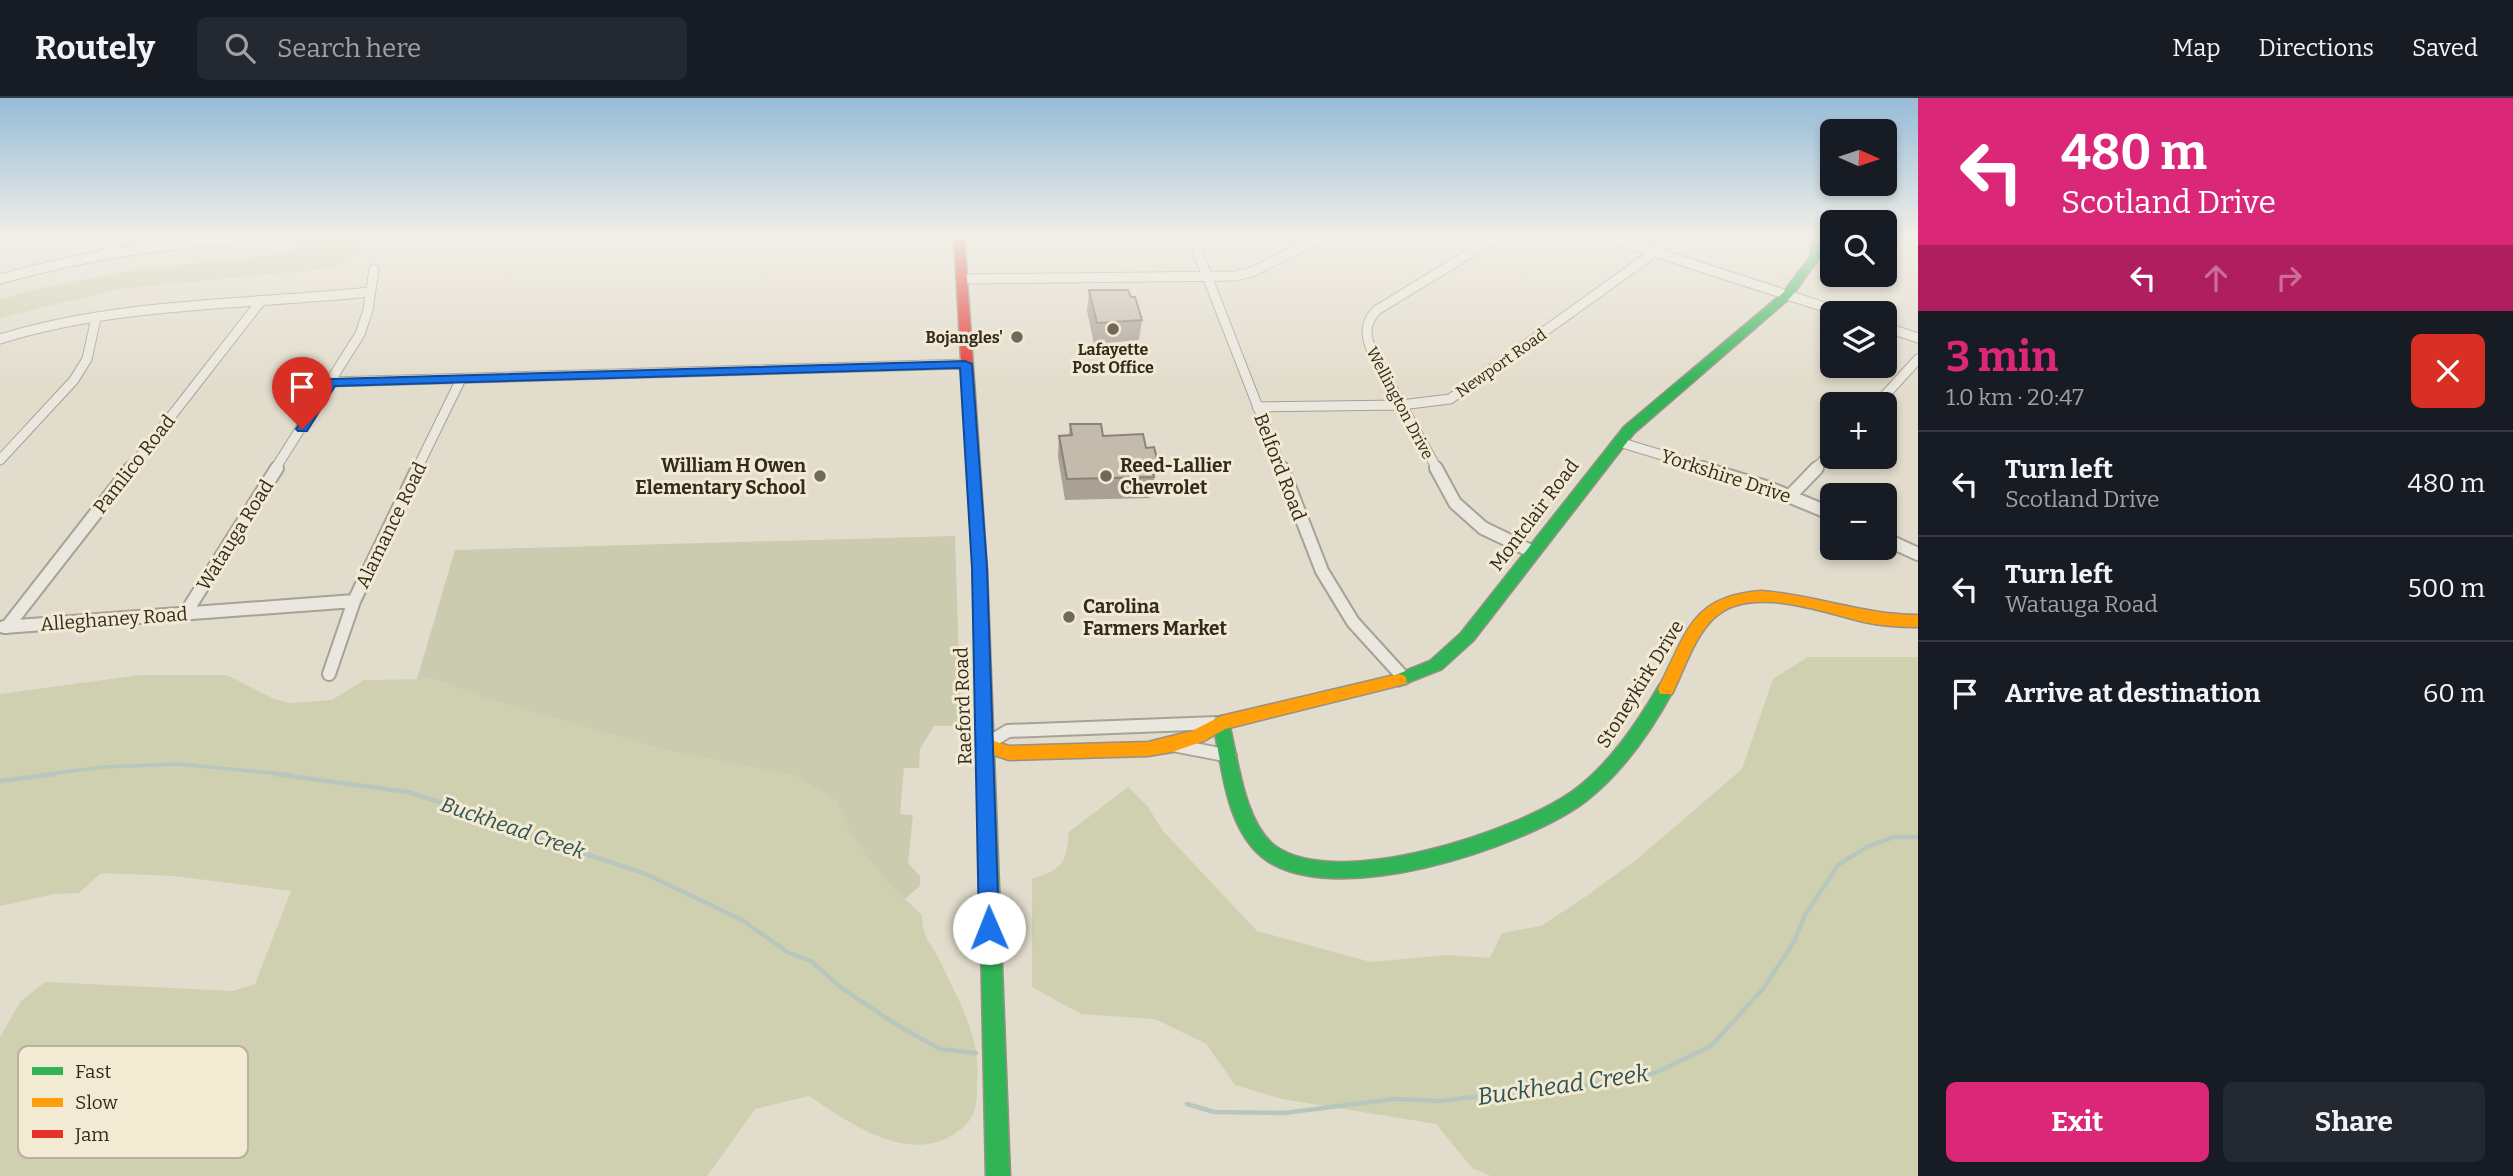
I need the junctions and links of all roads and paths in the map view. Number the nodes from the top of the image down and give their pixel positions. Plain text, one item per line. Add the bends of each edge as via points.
1 (370, 285) edge
2 (962, 285) edge
3 (1211, 285) edge
4 (1417, 285) edge
5 (1609, 285) edge
6 (1757, 285) edge
7 (1794, 285) edge
8 (369, 292) junction
9 (1787, 295) junction
10 (261, 301) junction
11 (1820, 306) edge
12 (96, 318) junction
13 (1897, 331) edge
14 (1918, 338) edge
15 (0, 339) edge
16 (1918, 359) edge
17 (965, 364) junction
18 (461, 379) junction
19 (331, 382) junction
20 (1888, 392) edge
21 (1401, 405) junction
22 (1257, 407) junction
23 (1619, 442) junction
24 (0, 460) edge
25 (1820, 464) edge
26 (1790, 496) junction
27 (1820, 509) edge
28 (1897, 544) edge
29 (1533, 552) junction
30 (1918, 554) edge
31 (354, 601) junction
32 (185, 614) junction
33 (1918, 621) edge
34 (4, 627) edge
35 (328, 674) dead end
36 (1404, 678) junction
37 (1221, 723) junction
38 (985, 745) junction
39 (1172, 745) junction
40 (1230, 756) junction
41 (998, 1176) edge

1 - 8 street, Watauga Road
2 - 17 main road, Raeford Road
3 - 22 street, Belford Road
4 - 21 street, Wellington Drive via 1368,320 1367,340
5 - 21 street, Newport Road via 1458,395
6 - 9 street
7 - 9 main road, Montclair Road
8 - 10 street
8 - 19 street, Watauga Road via 365,322
9 - 11 street
9 - 23 main road, Montclair Road
10 - 12 street via 161,307
10 - 34 street, Pamlico Road
12 - 15 street
12 - 24 street via 87,359 74,380
13 - 14 street
16 - 20 street
17 - 18 street
17 - 38 main road, Raeford Road via 979,554
18 - 19 street
18 - 31 street, Alamance Road
19 - 32 street, Watauga Road
21 - 22 street, Newport Road
21 - 29 street, Wellington Drive via 1455,503 1483,528
22 - 36 street, Belford Road via 1322,571 1353,622
23 - 26 street, Yorkshire Drive
23 - 29 main road, Montclair Road
25 - 26 street
26 - 27 street, Yorkshire Drive
28 - 30 street
29 - 36 main road, Montclair Road via 1459,645 1436,664
31 - 32 street, Alleghaney Road
31 - 35 street, Alamance Road
32 - 34 street, Alleghaney Road
33 - 40 main road, Stoneykirk Drive via 1882,620 1781,598 1751,597 1716,607 1708,613 1635,738 1600,779 1535,822 1438,857 1317,871 1282,862 1261,845 1246,821
36 - 37 main road, Montclair Road
37 - 38 street, Montclair Road via 1008,731
37 - 39 main road, Montclair Road
37 - 40 main road, Stoneykirk Drive
38 - 39 main road, Montclair Road via 1009,753
38 - 41 main road, Raeford Road
39 - 40 street

